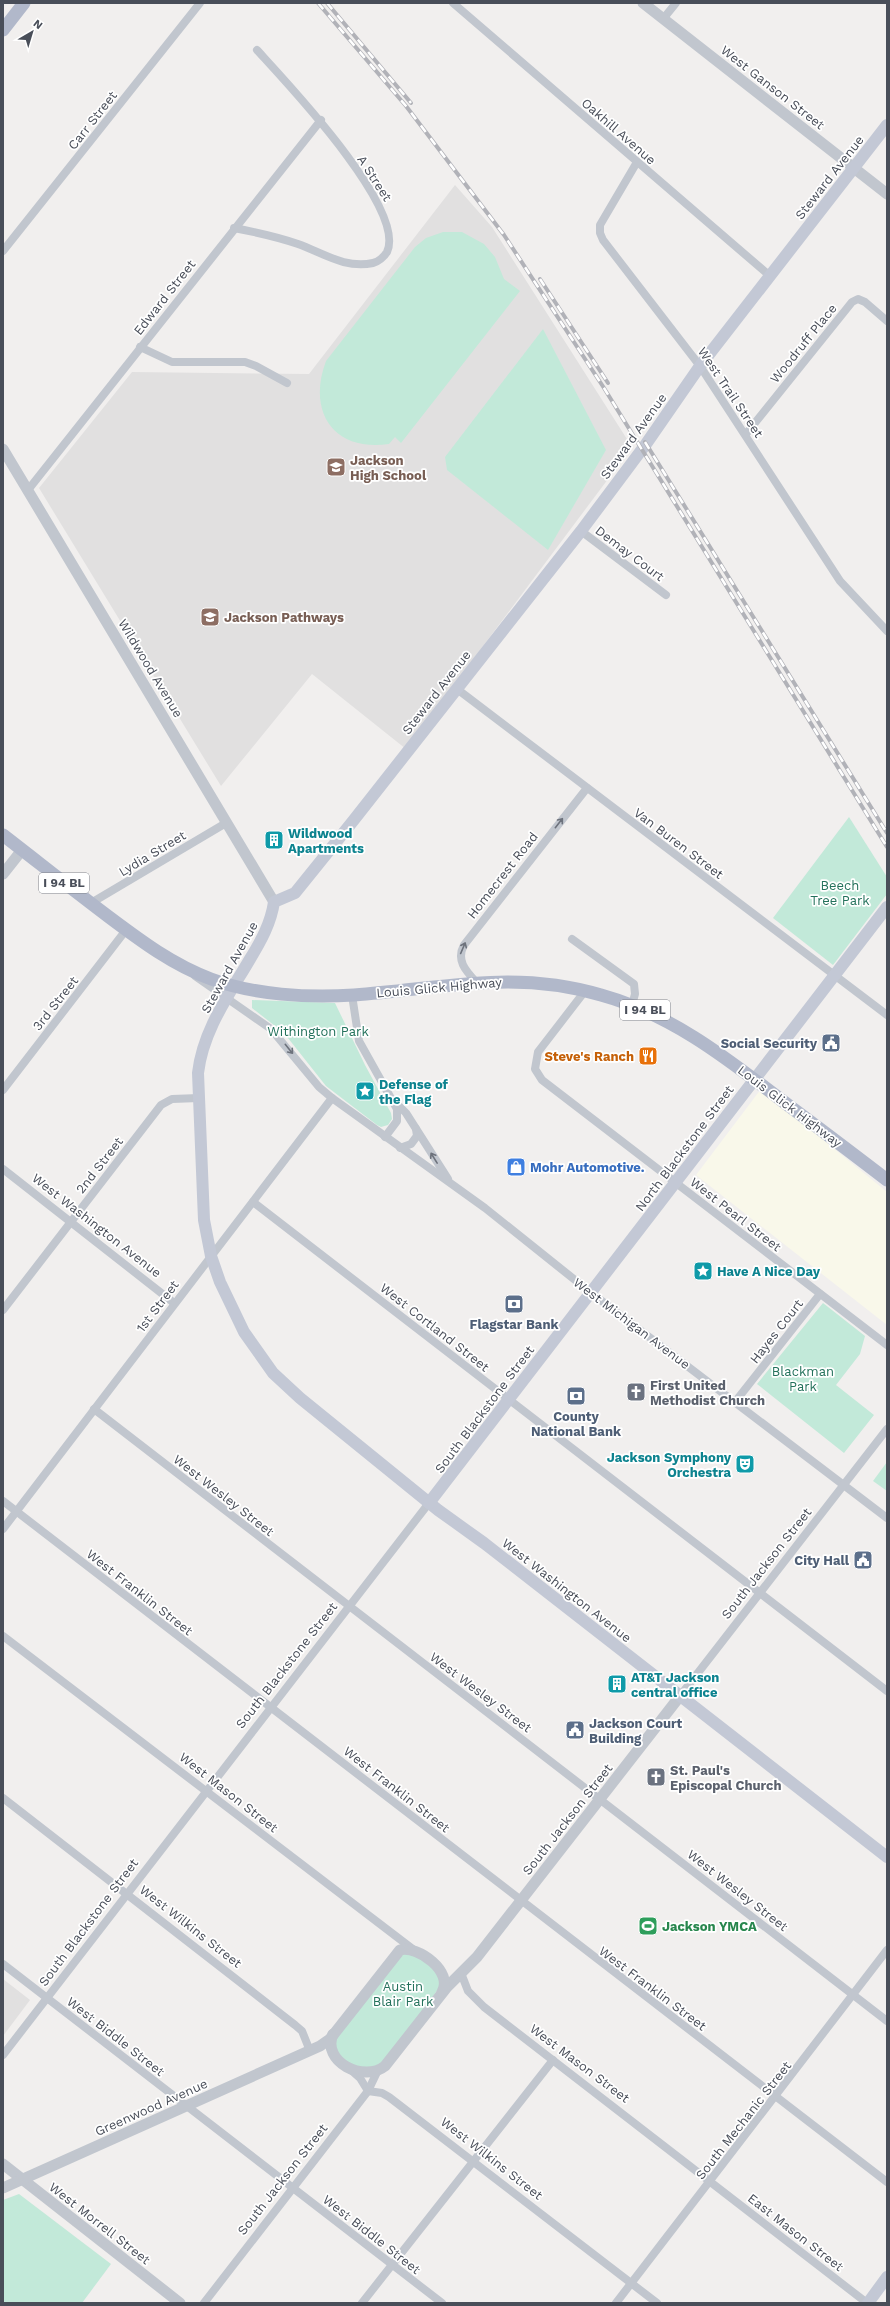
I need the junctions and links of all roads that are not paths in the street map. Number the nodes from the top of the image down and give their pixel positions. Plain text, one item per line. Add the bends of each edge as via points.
1 (24, 3) edge
2 (200, 3) edge
3 (453, 3) edge
4 (643, 3) edge
5 (676, 3) edge
6 (663, 19) junction
7 (3, 30) edge
8 (257, 50) dead end
9 (321, 120) junction
10 (887, 125) edge
11 (637, 162) junction
12 (855, 168) junction
13 (887, 194) edge
14 (234, 228) junction
15 (3, 251) edge
16 (770, 276) junction
17 (887, 320) edge
18 (140, 347) junction
19 (700, 366) junction
20 (287, 383) dead end
21 (746, 434) junction
22 (3, 449) edge
23 (28, 490) junction
24 (581, 531) junction
25 (666, 595) dead end
26 (887, 631) edge
27 (457, 689) junction
28 (587, 788) junction
29 (226, 823) junction
30 (3, 835) edge
31 (22, 850) junction
32 (3, 874) edge
33 (274, 902) junction
34 (91, 904) junction
35 (887, 907) edge
36 (126, 930) junction
37 (572, 939) dead end
38 (183, 966) junction
39 (834, 975) junction
40 (476, 982) junction
41 (234, 986) junction
42 (586, 991) junction
43 (352, 995) junction
44 (226, 1000) junction
45 (632, 1005) junction
46 (887, 1015) edge
47 (754, 1079) junction
48 (3, 1090) edge
49 (199, 1098) junction
50 (332, 1098) junction
51 (395, 1102) junction
52 (415, 1128) junction
53 (385, 1137) junction
54 (400, 1148) junction
55 (3, 1169) edge
56 (887, 1180) edge
57 (675, 1182) junction
58 (454, 1186) junction
59 (253, 1202) junction
60 (71, 1222) junction
61 (211, 1256) junction
62 (590, 1292) junction
63 (820, 1294) junction
64 (174, 1303) junction
65 (3, 1310) edge
66 (244, 1332) joint
67 (887, 1345) edge
68 (508, 1400) junction
69 (736, 1402) junction
70 (94, 1409) junction
71 (887, 1429) edge
72 (845, 1484) junction
73 (3, 1502) edge
74 (429, 1503) junction
75 (16, 1512) junction
76 (887, 1518) edge
77 (3, 1528) edge
78 (760, 1593) junction
79 (349, 1606) junction
80 (3, 1636) edge
81 (887, 1691) edge
82 (680, 1696) junction
83 (270, 1708) junction
84 (206, 1791) junction
85 (3, 1798) edge
86 (600, 1799) junction
87 (887, 1856) edge
88 (126, 1894) junction
89 (521, 1900) junction
90 (394, 1936) junction
91 (414, 1950) junction
92 (887, 1950) edge
93 (397, 1952) junction
94 (3, 1964) edge
95 (440, 1969) junction
96 (461, 1973) junction
97 (442, 1992) junction
98 (853, 1996) junction
99 (48, 1998) junction
100 (887, 2021) edge
101 (334, 2034) junction
102 (310, 2051) junction
103 (3, 2055) edge
104 (338, 2059) junction
105 (554, 2060) junction
106 (350, 2069) junction
107 (378, 2070) junction
108 (368, 2091) junction
109 (776, 2097) junction
110 (187, 2106) junction
111 (474, 2162) junction
112 (3, 2164) edge
113 (22, 2180) junction
114 (711, 2180) junction
115 (887, 2182) edge
116 (3, 2188) edge
117 (294, 2188) junction
118 (392, 2264) junction
119 (887, 2277) edge
120 (631, 2283) junction
121 (180, 2303) edge
122 (204, 2303) edge
123 (362, 2303) edge
124 (442, 2303) edge
125 (616, 2303) edge
126 (657, 2303) edge
127 (867, 2303) edge

1 - 7 main road
2 - 15 street, Carr Street
3 - 11 street, Oakhill Avenue
4 - 6 street, West Ganson Street
5 - 6 street
6 - 12 street, West Ganson Street
8 - 9 street, A Street
9 - 14 street, Edward Street
9 - 14 street, A Street via 381,207 390,239 385,256 374,263 344,263 298,244
10 - 12 main road, Steward Avenue
11 - 16 street, Oakhill Avenue
11 - 19 street, West Trail Street via 603,220 600,233
12 - 13 street, West Ganson Street
12 - 16 main road, Steward Avenue
14 - 18 street, Edward Street
16 - 19 main road, Steward Avenue
17 - 21 street, Woodruff Place via 865,302 858,299 852,302
18 - 20 street via 172,362 245,362
18 - 23 street, Edward Street
19 - 21 street, West Trail Street
19 - 24 main road, Steward Avenue
21 - 26 street, West Trail Street via 840,581
22 - 23 street, Wildwood Avenue
23 - 29 street, Wildwood Avenue
24 - 25 street, Demay Court
24 - 27 main road, Steward Avenue
27 - 28 street, Van Buren Street
27 - 33 main road, Steward Avenue via 299,888 291,896
28 - 39 street, Van Buren Street
40 -> 28 street, Homecrest Road via 462,964 461,954 464,945
29 - 33 street, Wildwood Avenue
29 - 34 street, Lydia Street
30 - 31 main road, I 94 BL
31 - 32 street
31 - 34 main road, I 94 BL
33 - 41 main road, Steward Avenue via 268,925
34 - 36 main road, I 94 BL
35 - 39 main road, North Blackstone Street
36 - 38 main road, Louis Glick Highway / I 94 BL
36 - 48 street, 3rd Street
37 - 45 street via 634,984
38 - 41 main road, Louis Glick Highway / I 94 BL
38 - 44 street, West Michigan Avenue
39 - 46 street, Van Buren Street
39 - 47 main road, North Blackstone Street
40 - 42 main road, Louis Glick Highway / I 94 BL via 522,982
40 - 43 main road, Louis Glick Highway / I 94 BL
41 - 43 main road, Louis Glick Highway / I 94 BL via 282,993
41 - 44 main road, Steward Avenue
42 - 45 main road, Louis Glick Highway / I 94 BL
42 - 57 street, West Pearl Street via 538,1052 535,1062 537,1074 547,1085
43 - 51 street, West Michigan Avenue via 359,1041
44 - 49 main road, Steward Avenue via 209,1032 202,1052 198,1073
44 -> 50 street, West Michigan Avenue via 271,1029
45 - 47 main road, Louis Glick Highway / I 94 BL via 693,1035
47 - 56 main road, Louis Glick Highway / I 94 BL
47 - 57 main road, North Blackstone Street
49 - 60 street, 2nd Street via 172,1099 161,1105
49 - 61 main road, Steward Avenue via 204,1211
50 - 53 street, West Michigan Avenue
50 - 59 street, 1st Street
51 - 52 street, West Michigan Avenue
51 - 53 street, West Michigan Avenue via 398,1118
52 - 54 street via 417,1136 414,1141
58 -> 52 street, West Michigan Avenue via 440,1169
53 - 54 street, West Michigan Avenue
54 - 58 street, West Michigan Avenue
55 - 60 street, West Washington Avenue
57 - 62 main road, North Blackstone Street
57 - 63 street, West Pearl Street
58 - 62 street, West Michigan Avenue
59 - 61 street, 1st Street
59 - 68 street, West Cortland Street
60 - 64 street, West Washington Avenue
60 - 65 street, 2nd Street
61 - 64 street, 1st Street
61 - 66 main road, Steward Avenue via 226,1297
62 - 68 main road, South Blackstone Street
62 - 69 street, West Michigan Avenue
63 - 67 street, West Pearl Street
63 - 69 street, Hayes Court
64 - 70 street, 1st Street
66 - 74 main road, West Washington Avenue via 264,1362 285,1385
68 - 74 main road, South Blackstone Street
68 - 78 street, West Cortland Street
69 - 72 street, West Michigan Avenue
70 - 75 street, 1st Street
70 - 79 street, West Wesley Street
71 - 72 street, South Jackson Street
72 - 76 street, West Michigan Avenue
72 - 78 street, South Jackson Street
73 - 75 street, West Franklin Street
74 - 79 street, South Blackstone Street
74 - 82 main road, West Washington Avenue
75 - 77 street, 1st Street
75 - 83 street, West Franklin Street
78 - 81 street, West Cortland Street
78 - 82 street, South Jackson Street
79 - 83 street, South Blackstone Street
79 - 86 street, West Wesley Street
80 - 84 street, West Mason Street
82 - 86 street, South Jackson Street
82 - 87 main road, West Washington Avenue
83 - 84 street, South Blackstone Street
83 - 89 street, West Franklin Street
84 - 88 street, South Blackstone Street
84 - 90 street, West Mason Street
85 - 88 street, West Wilkins Street
86 - 89 street, South Jackson Street
86 - 98 street, West Wesley Street
88 - 99 street, South Blackstone Street
88 - 102 street, West Wilkins Street via 300,2029
89 - 96 street, South Jackson Street via 477,1957
89 - 109 street, West Franklin Street
90 - 91 street, West Mason Street
90 - 93 street
91 - 93 street via 403,1949
91 - 95 street, West Mason Street
92 - 98 street, South Mechanic Street
93 - 101 street, Greenwood Avenue
94 - 99 street, West Biddle Street
95 - 96 street, West Mason Street via 451,1974
95 - 97 street via 445,1979
96 - 97 street, South Jackson Street
96 - 105 street, West Mason Street via 465,1986 476,2000
97 - 107 street, South Jackson Street via 388,2062
98 - 100 street, West Wesley Street
98 - 109 street, South Mechanic Street
99 - 103 street, South Blackstone Street
99 - 110 street, West Biddle Street
101 - 102 street, Greenwood Avenue via 327,2042
101 - 104 street via 331,2045
102 - 104 street via 324,2052
102 - 110 street, Greenwood Avenue
104 - 106 street
105 - 111 street
105 - 114 street, West Mason Street
106 - 107 street via 366,2073
106 - 108 street via 360,2078
107 - 108 street, South Jackson Street
108 - 111 street, West Wilkins Street via 389,2097
108 - 117 street, South Jackson Street
109 - 114 street, South Mechanic Street
109 - 115 street, West Franklin Street
110 - 113 street, Greenwood Avenue
110 - 117 street, West Biddle Street
111 - 118 street
111 - 120 street, West Wilkins Street
112 - 113 street, West Morrell Street
113 - 116 street, Greenwood Avenue
113 - 121 street, West Morrell Street
114 - 120 street, South Mechanic Street
114 - 127 street, East Mason Street
117 - 118 street, West Biddle Street
117 - 122 street, South Jackson Street
118 - 123 street
118 - 124 street, West Biddle Street
119 - 127 main road
120 - 125 street, South Mechanic Street
120 - 126 street, West Wilkins Street

